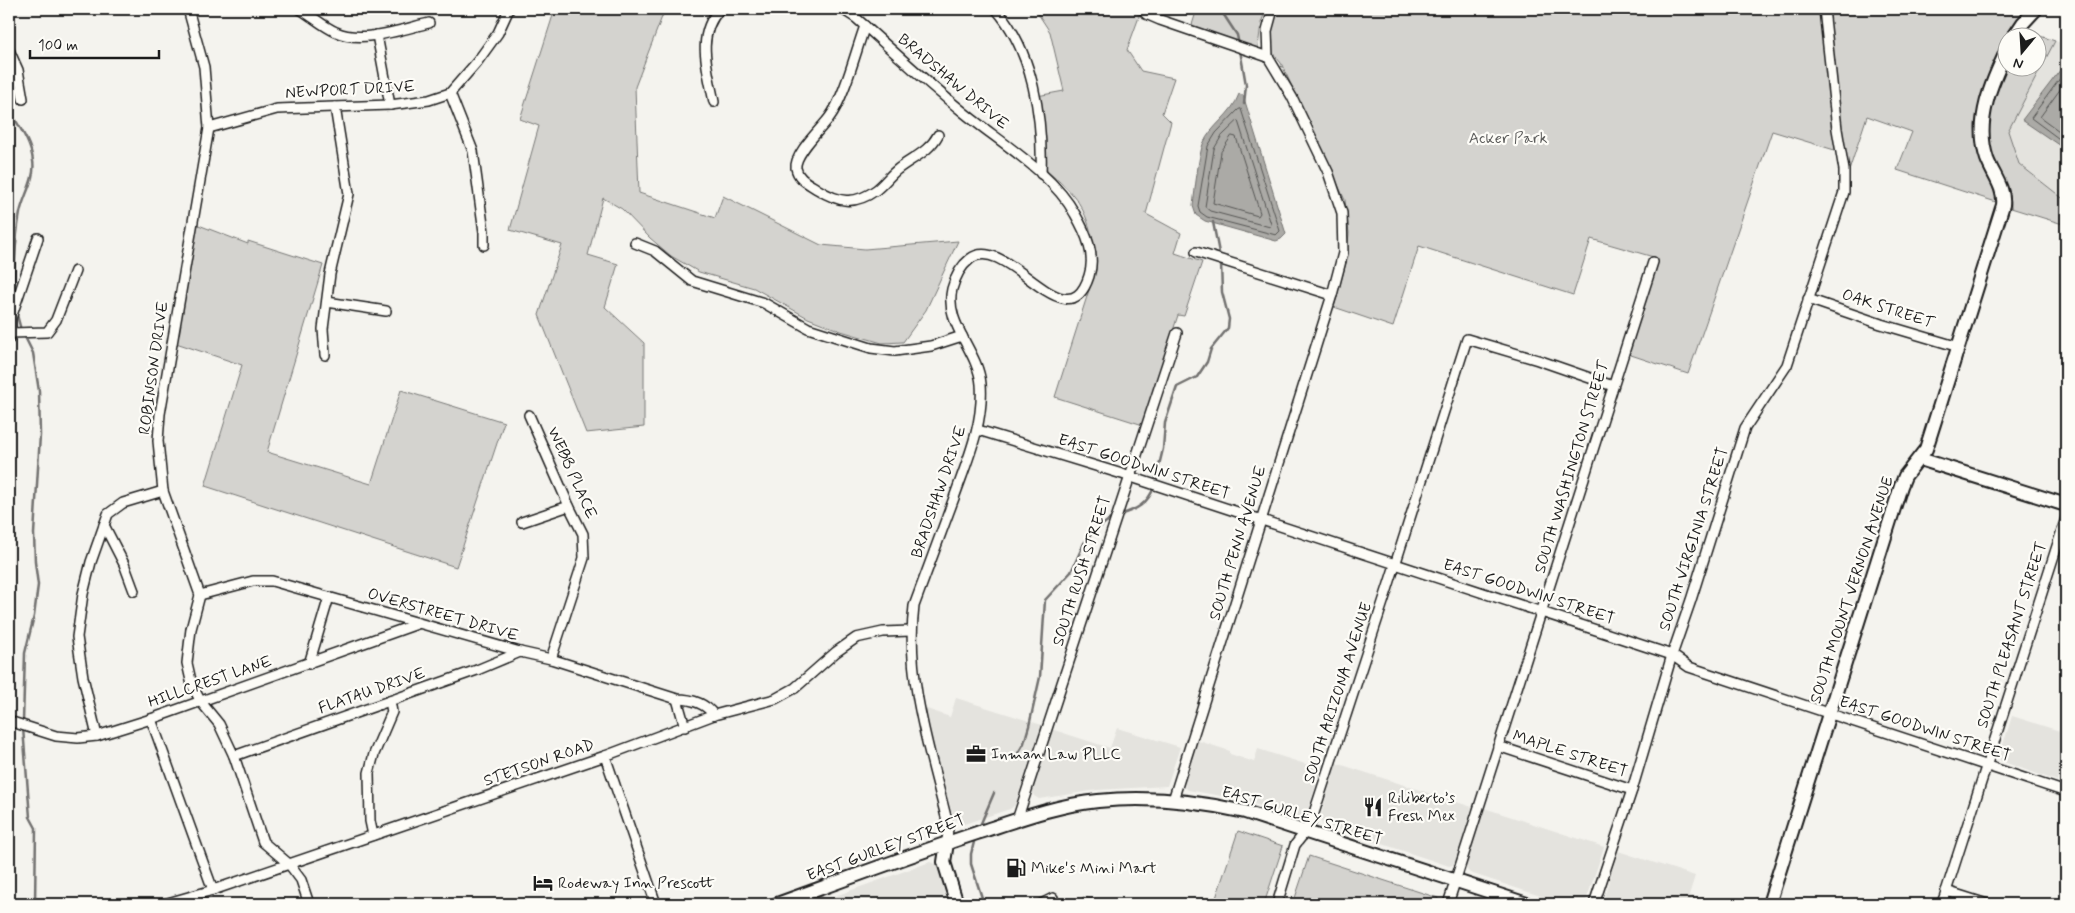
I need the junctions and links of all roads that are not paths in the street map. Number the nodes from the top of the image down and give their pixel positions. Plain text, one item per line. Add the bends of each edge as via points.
1 (188, 9) edge
2 (300, 9) edge
3 (509, 9) edge
4 (720, 9) edge
5 (842, 9) edge
6 (996, 9) edge
7 (1142, 9) edge
8 (1273, 9) edge
9 (1824, 9) edge
10 (2036, 9) edge
11 (314, 13) edge
12 (429, 23) dead end
13 (865, 26) junction
14 (2020, 28) edge
15 (377, 35) junction
16 (9, 50) edge
17 (1268, 57) junction
18 (1998, 73) edge
19 (450, 93) junction
20 (23, 99) dead end
21 (714, 102) dead end
22 (390, 105) junction
23 (335, 107) junction
24 (208, 128) junction
25 (938, 135) dead end
26 (1041, 174) junction
27 (38, 238) dead end
28 (635, 243) dead end
29 (484, 245) dead end
30 (1196, 252) dead end
31 (1653, 262) dead end
32 (75, 271) dead end
33 (1332, 296) junction
34 (1808, 299) junction
35 (327, 302) junction
36 (386, 311) dead end
37 (1177, 333) dead end
38 (10, 336) edge
39 (962, 336) junction
40 (1959, 347) junction
41 (325, 355) dead end
42 (1613, 386) junction
43 (529, 415) dead end
44 (978, 430) junction
45 (1920, 459) junction
46 (1128, 476) junction
47 (163, 491) junction
48 (2066, 505) edge
49 (569, 506) junction
50 (2066, 518) edge
51 (1260, 521) junction
52 (522, 522) dead end
53 (104, 525) junction
54 (1395, 564) junction
55 (134, 591) dead end
56 (200, 595) junction
57 (329, 598) junction
58 (1542, 613) junction
59 (417, 624) junction
60 (911, 631) junction
61 (520, 652) junction
62 (1672, 655) junction
63 (551, 659) junction
64 (309, 664) junction
65 (677, 699) junction
66 (390, 701) junction
67 (200, 702) junction
68 (1829, 713) junction
69 (714, 715) junction
70 (151, 719) junction
71 (9, 721) edge
72 (685, 727) junction
73 (97, 736) junction
74 (1498, 746) junction
75 (234, 756) junction
76 (605, 756) junction
77 (1987, 765) junction
78 (1632, 790) junction
79 (2066, 792) edge
80 (1172, 800) junction
81 (1017, 820) junction
82 (1306, 831) junction
83 (373, 835) junction
84 (948, 843) junction
85 (289, 864) junction
86 (1456, 881) junction
87 (213, 890) junction
88 (1946, 891) junction
89 (1053, 898) dead end
90 (1943, 902) edge
91 (164, 904) edge
92 (309, 904) edge
93 (656, 904) edge
94 (777, 904) edge
95 (957, 904) edge
96 (1041, 904) edge
97 (1277, 904) edge
98 (1448, 904) edge
99 (1527, 904) edge
100 (1594, 904) edge
101 (1768, 904) edge
102 (1954, 904) edge
103 (1987, 904) edge

1 - 24 street, ROBINSON DRIVE via 204,67
2 - 11 street
3 - 19 street via 498,33
4 - 21 street via 707,28 704,50
5 - 13 street, BRADSHAW DRIVE
6 - 26 street via 1015,34 1028,67 1042,141
7 - 17 street via 1160,20
8 - 17 street via 1268,32
9 - 34 street, SOUTH VIRGINIA STREET via 1844,192
10 - 14 street
11 - 15 street via 337,33 352,37
12 - 15 street
13 - 25 street via 831,116 798,156 796,167 800,178 832,198 850,202 863,198 877,190 896,170 925,152
13 - 26 street, BRADSHAW DRIVE via 961,110
15 - 22 street
16 - 20 street via 18,70
17 - 33 street, SOUTH PENN AVENUE via 1292,97 1324,163 1342,213 1343,253
18 - 40 street, SOUTH MOUNT VERNON AVENUE via 1988,98 1982,138 1987,159 2002,189 2003,205
19 - 22 street, NEWPORT DRIVE via 429,100
19 - 29 street via 473,151
22 - 23 street, NEWPORT DRIVE
23 - 24 street, NEWPORT DRIVE via 277,109
23 - 35 street via 349,194 330,274
24 - 47 street, ROBINSON DRIVE via 160,414 158,441
26 - 39 street, BRADSHAW DRIVE via 1058,189 1086,237 1091,253 1091,270 1086,286 1076,296 1063,298 1049,294 1008,262 990,254 975,256 963,264 952,290 951,307
27 - 38 street via 11,318
28 - 39 street via 654,251 692,281 764,304 808,328 871,348 895,351 931,346
30 - 33 street
31 - 42 street, SOUTH WASHINGTON STREET
32 - 38 street via 56,320 47,332
33 - 51 street, SOUTH PENN AVENUE
34 - 40 street, OAK STREET
34 - 62 street, SOUTH VIRGINIA STREET via 1787,365 1745,428
35 - 36 street
35 - 41 street
37 - 46 street, SOUTH RUSH STREET
39 - 44 street, BRADSHAW DRIVE via 977,363 981,384
40 - 45 street, SOUTH MOUNT VERNON AVENUE
42 - 54 street, SOUTH ARIZONA AVENUE via 1467,340
42 - 58 street, SOUTH WASHINGTON STREET
43 - 49 street, WEBB PLACE
44 - 46 street, EAST GOODWIN STREET
44 - 60 street, BRADSHAW DRIVE via 914,606
45 - 48 street
45 - 68 street, SOUTH MOUNT VERNON AVENUE via 1913,464 1901,486
46 - 51 street, EAST GOODWIN STREET
46 - 81 street, SOUTH RUSH STREET
47 - 53 street via 123,503 108,514
47 - 56 street, ROBINSON DRIVE
49 - 52 street
49 - 63 street, WEBB PLACE via 583,534 584,558
50 - 77 street, SOUTH PLEASANT STREET
51 - 54 street, EAST GOODWIN STREET
51 - 80 street, SOUTH PENN AVENUE
53 - 55 street
53 - 73 street via 87,578 77,637
54 - 58 street, EAST GOODWIN STREET
54 - 82 street, SOUTH ARIZONA AVENUE
56 - 57 street, OVERSTREET DRIVE via 253,582 272,581
56 - 67 street via 191,629 188,663 192,685
57 - 59 street, OVERSTREET DRIVE
57 - 64 street
58 - 62 street, EAST GOODWIN STREET
58 - 74 street, SOUTH WASHINGTON STREET
59 - 61 street, OVERSTREET DRIVE
59 - 64 street, HILLCREST LANE
60 - 69 street, STETSON ROAD via 883,632 856,638 795,688 775,699
60 - 84 street, BRADSHAW DRIVE via 914,681 948,825
61 - 63 street, OVERSTREET DRIVE
61 - 66 street, FLATAU DRIVE
62 - 68 street, EAST GOODWIN STREET via 1689,667
62 - 78 street, SOUTH VIRGINIA STREET
63 - 65 street, OVERSTREET DRIVE
64 - 67 street, HILLCREST LANE
65 - 69 street, OVERSTREET DRIVE via 708,706
65 - 72 street
66 - 75 street, FLATAU DRIVE
66 - 83 street via 392,712 369,773
67 - 70 street, HILLCREST LANE
67 - 75 street via 219,724
68 - 77 street, EAST GOODWIN STREET
68 - 101 street, SOUTH MOUNT VERNON AVENUE
69 - 72 street, STETSON ROAD
70 - 73 street, HILLCREST LANE
70 - 87 street
71 - 73 street, HILLCREST LANE via 56,736
72 - 76 street, STETSON ROAD
74 - 78 street, MAPLE STREET
74 - 86 street, SOUTH WASHINGTON STREET
75 - 85 street via 263,842
76 - 83 street, STETSON ROAD
76 - 93 street
77 - 79 street, EAST GOODWIN STREET
77 - 88 street, SOUTH PLEASANT STREET
78 - 100 street, SOUTH VIRGINIA STREET
80 - 81 street, EAST GURLEY STREET via 1098,801
80 - 82 street, EAST GURLEY STREET via 1232,809
81 - 84 street, EAST GURLEY STREET
82 - 86 street, EAST GURLEY STREET
82 - 97 street, SOUTH ARIZONA AVENUE via 1295,845
83 - 85 street, STETSON ROAD
84 - 94 street, EAST GURLEY STREET
84 - 95 street via 944,862
85 - 87 street, STETSON ROAD
85 - 92 street via 301,880
86 - 98 street, SOUTH WASHINGTON STREET
86 - 99 street, EAST GURLEY STREET
87 - 91 street, STETSON ROAD
88 - 90 street, SOUTH PLEASANT STREET
88 - 103 street
89 - 96 street
90 - 102 street

